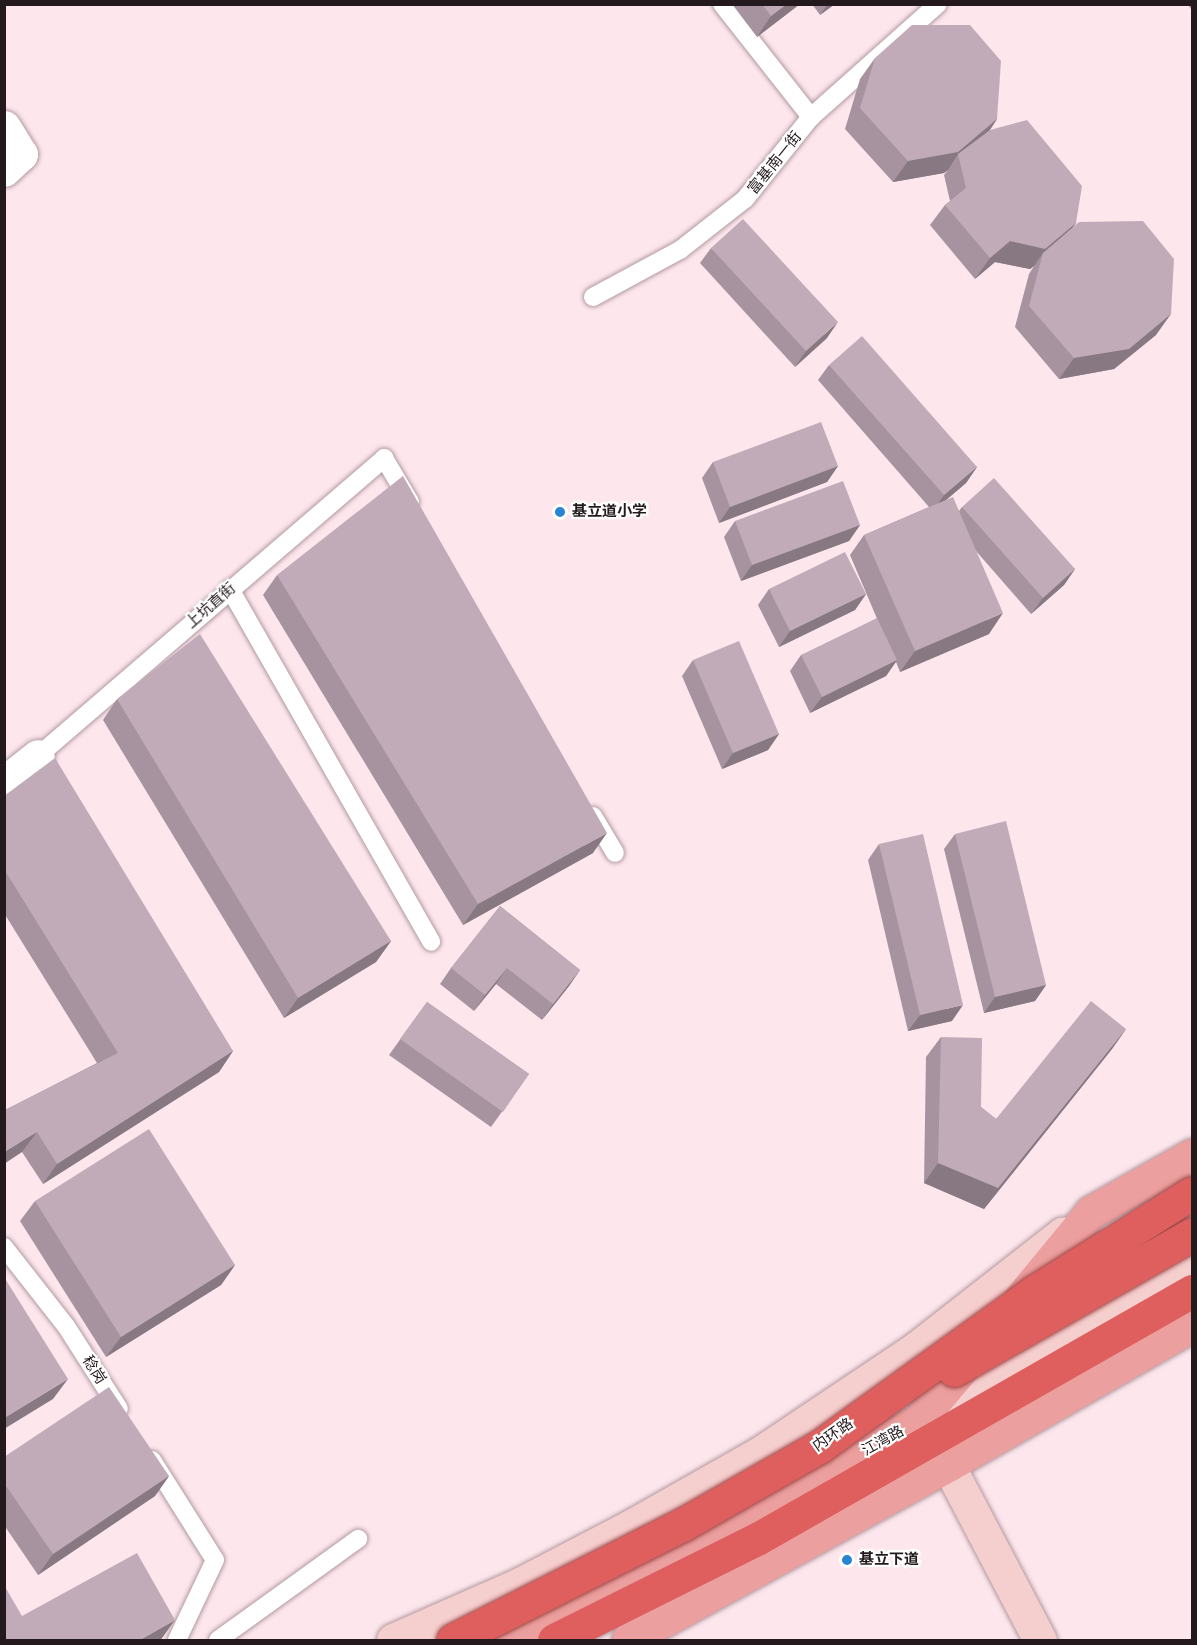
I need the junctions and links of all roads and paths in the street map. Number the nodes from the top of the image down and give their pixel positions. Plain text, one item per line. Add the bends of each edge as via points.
1 (722, 4) edge
2 (938, 4) edge
3 (811, 117) junction
4 (4, 127) edge
5 (4, 170) edge
6 (593, 297) dead end
7 (420, 519) edge
8 (230, 589) junction
9 (38, 756) joint
10 (4, 783) edge
11 (585, 802) edge
12 (615, 853) dead end
13 (431, 942) dead end
14 (1192, 1155) edge
15 (1192, 1193) edge
16 (1091, 1212) junction
17 (1192, 1234) edge
18 (4, 1247) edge
19 (1192, 1264) edge
20 (1192, 1291) edge
21 (1192, 1325) edge
22 (918, 1421) junction
23 (128, 1423) edge
24 (141, 1443) edge
25 (819, 1447) junction
26 (948, 1466) junction
27 (358, 1539) dead end
28 (177, 1641) edge
29 (218, 1641) edge
30 (393, 1641) edge
31 (453, 1641) edge
32 (505, 1641) edge
33 (554, 1641) edge
34 (628, 1641) edge
35 (1040, 1641) edge

1 - 3 lane
2 - 3 lane, 富基南一街
3 - 6 lane, 富基南一街 via 745,200 680,250
4 - 5 street via 21,154
7 - 8 lane, 上坑直街 via 384,458
8 - 9 lane, 上坑直街
8 - 13 lane
9 - 10 street
11 - 12 lane
14 - 16 main road, 江湾路
15 - 25 highway, 内环路, bridge via 1034,1292
16 - 22 main road, 江湾路
16 - 30 main road via 923,1343 763,1451 633,1526 520,1584
17 - 25 highway, bridge
18 - 23 lane, 稔岗 via 66,1326
19 - 22 main road
20 - 33 highway via 757,1539
21 - 26 main road
22 - 32 main road, 江湾路 via 701,1543
24 - 28 lane via 215,1560
25 - 31 highway, 内环路, bridge via 682,1525
26 - 34 main road
26 - 35 main road
27 - 29 lane

